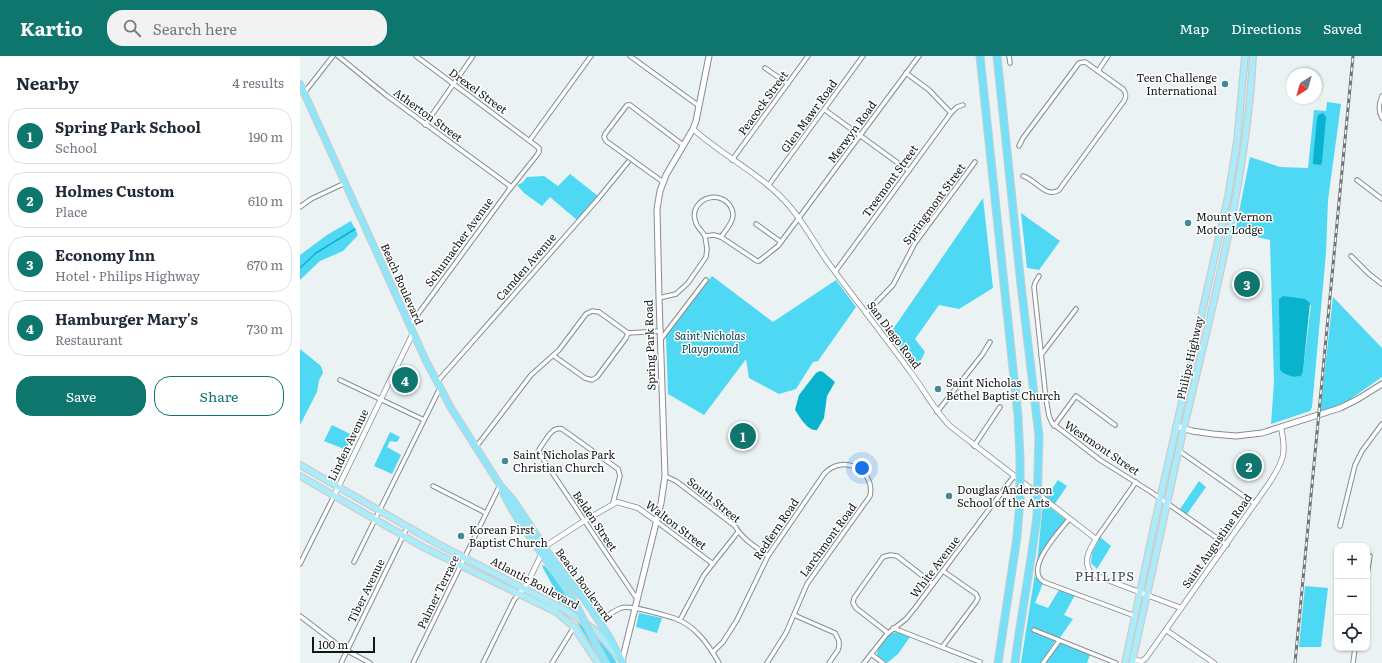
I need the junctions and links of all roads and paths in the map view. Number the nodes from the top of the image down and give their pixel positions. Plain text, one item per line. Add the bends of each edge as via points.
1 (333, 56) edge
2 (338, 56) edge
3 (416, 56) edge
4 (473, 56) edge
5 (591, 56) edge
6 (630, 56) edge
7 (709, 56) edge
8 (808, 56) edge
9 (863, 56) edge
10 (919, 56) edge
11 (980, 56) edge
12 (997, 56) edge
13 (1009, 56) edge
14 (1108, 56) edge
15 (1246, 56) edge
16 (1253, 56) edge
17 (1010, 63) dead end
18 (765, 68) dead end
19 (1098, 71) junction
20 (906, 73) junction
21 (300, 84) edge
22 (453, 84) junction
23 (788, 84) junction
24 (304, 93) junction
25 (1242, 96) junction
26 (1382, 96) edge
27 (1250, 99) junction
28 (963, 105) dead end
29 (699, 106) junction
30 (825, 110) junction
31 (951, 113) junction
32 (1382, 118) edge
33 (425, 125) junction
34 (693, 129) junction
35 (860, 136) junction
36 (530, 140) junction
37 (1237, 142) junction
38 (683, 145) junction
39 (1019, 146) dead end
40 (1244, 149) junction
41 (732, 160) junction
42 (628, 162) dead end
43 (975, 162) dead end
44 (909, 171) junction
45 (1023, 176) dead end
46 (1357, 180) dead end
47 (663, 182) junction
48 (345, 183) junction
49 (768, 186) junction
50 (509, 188) junction
51 (1382, 199) edge
52 (300, 207) edge
53 (1225, 214) junction
54 (1232, 216) junction
55 (799, 219) junction
56 (756, 224) dead end
57 (705, 236) junction
58 (721, 237) junction
59 (782, 242) junction
60 (1352, 256) dead end
61 (835, 272) junction
62 (1039, 276) dead end
63 (706, 280) dead end
64 (1209, 284) junction
65 (1382, 284) edge
66 (1217, 286) junction
67 (659, 298) junction
68 (1076, 309) dead end
69 (866, 313) junction
70 (410, 325) junction
71 (661, 331) junction
72 (413, 333) junction
73 (628, 333) junction
74 (661, 339) junction
75 (990, 342) dead end
76 (1194, 354) junction
77 (1042, 355) junction
78 (554, 356) junction
79 (1201, 356) junction
80 (340, 380) dead end
81 (438, 386) junction
82 (1381, 387) edge
83 (380, 399) junction
84 (1000, 407) dead end
85 (937, 412) junction
86 (424, 420) junction
87 (1382, 424) edge
88 (1115, 425) dead end
89 (1054, 426) junction
90 (1176, 426) junction
91 (1184, 428) junction
92 (1281, 428) junction
93 (974, 446) junction
94 (476, 448) junction
95 (1178, 450) junction
96 (300, 465) edge
97 (861, 472) joint
98 (300, 476) edge
99 (665, 476) junction
100 (1014, 476) junction
101 (1136, 482) junction
102 (500, 485) junction
103 (433, 486) dead end
104 (338, 487) junction
105 (334, 496) junction
106 (1160, 498) junction
107 (613, 503) junction
108 (1167, 503) junction
109 (1255, 504) junction
110 (379, 511) junction
111 (486, 513) junction
112 (1069, 519) junction
113 (375, 520) junction
114 (584, 521) junction
115 (656, 521) junction
116 (1340, 526) dead end
117 (407, 528) junction
118 (738, 532) junction
119 (403, 536) junction
120 (1096, 539) junction
121 (1227, 545) junction
122 (544, 547) junction
123 (541, 555) junction
124 (768, 556) junction
125 (464, 558) junction
126 (354, 562) dead end
127 (300, 564) edge
128 (712, 564) junction
129 (460, 566) junction
130 (943, 571) junction
131 (933, 584) junction
132 (524, 588) junction
133 (1140, 592) junction
134 (519, 594) junction
135 (1147, 595) junction
136 (637, 599) junction
137 (635, 608) junction
138 (1181, 608) junction
139 (300, 616) edge
140 (794, 616) junction
141 (1135, 616) junction
142 (680, 620) junction
143 (599, 622) junction
144 (574, 627) junction
145 (894, 628) junction
146 (1034, 630) dead end
147 (1166, 630) junction
148 (888, 633) junction
149 (627, 639) junction
150 (1059, 641) junction
151 (606, 642) junction
152 (613, 645) junction
153 (943, 646) junction
154 (1355, 651) edge
155 (346, 652) junction
156 (713, 652) junction
157 (871, 654) junction
158 (622, 661) edge
159 (980, 662) dead end
160 (1133, 662) edge
161 (341, 663) edge
162 (370, 663) edge
163 (413, 663) edge
164 (483, 663) edge
165 (552, 663) edge
166 (598, 663) edge
167 (606, 663) edge
168 (719, 663) edge
169 (767, 663) edge
170 (829, 663) edge
171 (864, 663) edge
172 (883, 663) edge
173 (998, 663) edge
174 (1015, 663) edge
175 (1043, 663) edge
176 (1116, 663) edge
177 (1125, 663) edge
178 (1214, 663) edge
179 (1353, 663) edge

1 - 24 street
2 - 33 street, Atherton Street
3 - 22 street, Drexel Street
4 - 22 street
5 - 36 street
6 - 29 street
7 - 29 main road, Spring Park Road
8 - 23 street, Peacock Street
9 - 30 street, Glen Mawr Road
10 - 20 street, Merwyn Road
11 - 173 highway, bridge via 1017,408 1020,459 1017,537
12 - 174 highway, bridge via 1020,285 1039,436 1037,516
13 - 17 street
14 - 19 street
15 - 25 main road, Philips Highway
16 - 27 main road, Philips Highway
18 - 23 street
19 - 39 street via 1085,62 1079,64
19 - 45 street via 1123,88 1126,95 1124,101 1059,190 1047,192
20 - 31 street via 937,97
20 - 35 street, Merwyn Road
21 - 24 highway, Beach Boulevard
22 - 33 street
22 - 36 street, Drexel Street
23 - 41 street, Peacock Street
24 - 48 highway, Beach Boulevard
25 - 27 street
25 - 37 main road, Philips Highway
26 - 32 street
27 - 40 main road, Philips Highway
28 - 31 street, Treemont Street
29 - 34 main road, Spring Park Road
30 - 35 street
30 - 49 street, Glen Mawr Road
31 - 44 street, Treemont Street
33 - 50 street, Atherton Street via 464,151
34 - 38 main road, Spring Park Road
34 - 41 street, San Diego Road
35 - 44 street
35 - 55 street, Merwyn Road
36 - 50 street, Schumacher Avenue via 539,148 539,152
37 - 40 street
37 - 53 main road, Philips Highway
38 - 47 main road, Spring Park Road
38 - 47 street via 627,104 605,134 606,140
40 - 54 main road, Philips Highway
41 - 49 street, San Diego Road
42 - 81 street, Camden Avenue
43 - 69 street, Springmont Street via 915,243 893,285
44 - 61 street, Treemont Street
46 - 51 street
47 - 67 main road, Spring Park Road via 657,209
48 - 52 street
48 - 70 highway, Beach Boulevard
49 - 55 street, San Diego Road via 785,201
50 - 70 street, Schumacher Avenue
53 - 54 street
53 - 64 main road, Philips Highway
54 - 66 main road, Philips Highway
55 - 59 street, Merwyn Road
55 - 61 street, San Diego Road
56 - 59 street
57 - 58 street
57 - 58 street via 695,222 694,212 701,200 715,196 729,205 733,215
57 - 67 street via 706,257 684,288 676,294
58 - 59 street, Merwyn Road via 757,261
60 - 65 street
61 - 69 street, San Diego Road
62 - 77 street, Westmont Street via 1034,287
63 - 74 street
64 - 66 street
64 - 76 main road, Philips Highway
66 - 79 main road, Philips Highway
67 - 71 main road, Spring Park Road
68 - 77 street
69 - 85 street, San Diego Road
70 - 72 highway, Beach Boulevard
71 - 73 street
71 - 74 main road, Spring Park Road
72 - 81 highway, Beach Boulevard
72 - 83 street, Linden Avenue
73 - 78 street via 599,312 589,312
73 - 78 street via 597,377 592,380 585,378
74 - 99 main road, Spring Park Road
75 - 85 street
76 - 79 street
76 - 90 main road, Philips Highway
77 - 89 street, Westmont Street via 1047,408
78 - 94 street via 530,375
79 - 91 main road, Philips Highway
80 - 83 street
81 - 86 street, Camden Avenue
81 - 94 highway, Beach Boulevard
82 - 92 main road via 1340,408
83 - 86 street
83 - 104 street, Linden Avenue
84 - 93 street
85 - 93 street, San Diego Road
86 - 110 street, Camden Avenue
87 - 116 street via 1355,465
88 - 89 street via 1076,396
89 - 101 street, Westmont Street via 1100,460
90 - 91 main road
90 - 106 main road, Philips Highway
91 - 92 main road via 1236,436
91 - 95 main road, Philips Highway
92 - 109 street, Saint Augustine Road via 1284,445 1282,461
93 - 100 street, San Diego Road
94 - 102 highway, Beach Boulevard
95 - 108 main road, Philips Highway
95 - 109 street
96 - 104 main road, Atlantic Boulevard
97 - 124 street, Redfern Road via 844,464 828,470
97 - 140 street, Larchmont Road via 871,485 870,496 807,584
98 - 105 main road, Atlantic Boulevard
99 - 115 main road, Spring Park Road
99 - 118 street, South Street via 720,514 735,526
100 - 112 street, San Diego Road
100 - 130 street, White Avenue
101 - 106 street, Westmont Street
101 - 120 street
102 - 111 street, Palmer Terrace
102 - 122 highway, Beach Boulevard via 514,501
102 - 123 highway, Beach Boulevard via 508,505
103 - 111 street
104 - 105 street, Linden Avenue
104 - 110 main road, Atlantic Boulevard
105 - 113 main road, Atlantic Boulevard
105 - 127 street, Linden Avenue
106 - 108 street, Westmont Street
106 - 133 main road, Philips Highway
107 - 114 street
107 - 114 street, Belden Street via 620,476 618,470 562,429 553,431 540,448 540,453
107 - 115 street, Walton Street via 635,506
108 - 121 street, Westmont Street
108 - 135 main road, Philips Highway
109 - 121 street, Saint Augustine Road
110 - 113 street, Camden Avenue
110 - 117 main road, Atlantic Boulevard
111 - 125 street, Palmer Terrace
112 - 120 street, San Diego Road
112 - 141 street via 1043,553 1037,570 1039,577 1044,582
113 - 119 main road, Atlantic Boulevard
113 - 126 street, Camden Avenue
114 - 122 street
114 - 136 street, Belden Street
115 - 128 street, Walton Street
115 - 136 main road, Spring Park Road
117 - 119 street, Tiber Avenue
117 - 125 main road, Atlantic Boulevard
118 - 124 street, South Street
118 - 128 street
119 - 129 main road, Atlantic Boulevard
119 - 155 street, Tiber Avenue
120 - 133 street via 1086,561 1088,568 1095,576
121 - 138 street, Saint Augustine Road
122 - 123 main road
122 - 143 highway, Beach Boulevard
123 - 132 street
123 - 167 highway, Beach Boulevard, bridge via 576,604
124 - 156 street, Redfern Road via 737,620
125 - 129 street, Palmer Terrace
125 - 132 main road, Atlantic Boulevard
128 - 142 street
129 - 134 main road, Atlantic Boulevard
129 - 163 street, Palmer Terrace
130 - 131 street, White Avenue
130 - 153 street via 978,598
131 - 145 street, White Avenue via 911,614
131 - 148 street via 897,556 884,557 853,603
132 - 134 street
132 - 151 main road, Atlantic Boulevard via 575,616 595,630
133 - 135 street
133 - 141 main road, Philips Highway
134 - 144 main road, Atlantic Boulevard via 556,612
134 - 164 street
135 - 138 street
135 - 160 main road, Philips Highway
136 - 137 main road, Spring Park Road
137 - 142 street
137 - 143 street via 622,607
137 - 149 main road, Spring Park Road
138 - 147 street, Saint Augustine Road
139 - 155 street
140 - 169 street, Larchmont Road via 782,641
140 - 170 street via 838,637 838,650
141 - 177 main road, Philips Highway
142 - 156 street via 697,632
143 - 152 highway, Beach Boulevard
144 - 165 street
144 - 166 main road, Atlantic Boulevard
145 - 148 street, White Avenue
145 - 153 street
146 - 150 street
147 - 160 street, Saint Augustine Road via 1145,659
147 - 178 street
148 - 157 street, White Avenue
149 - 152 main road via 621,646
149 - 158 main road, Spring Park Road
150 - 175 street
150 - 176 street
151 - 152 highway
151 - 158 main road, Atlantic Boulevard
152 - 158 highway, Beach Boulevard
153 - 159 street
154 - 179 street
155 - 161 street, Tiber Avenue
155 - 162 street
156 - 168 street
157 - 171 street, White Avenue
157 - 172 street

